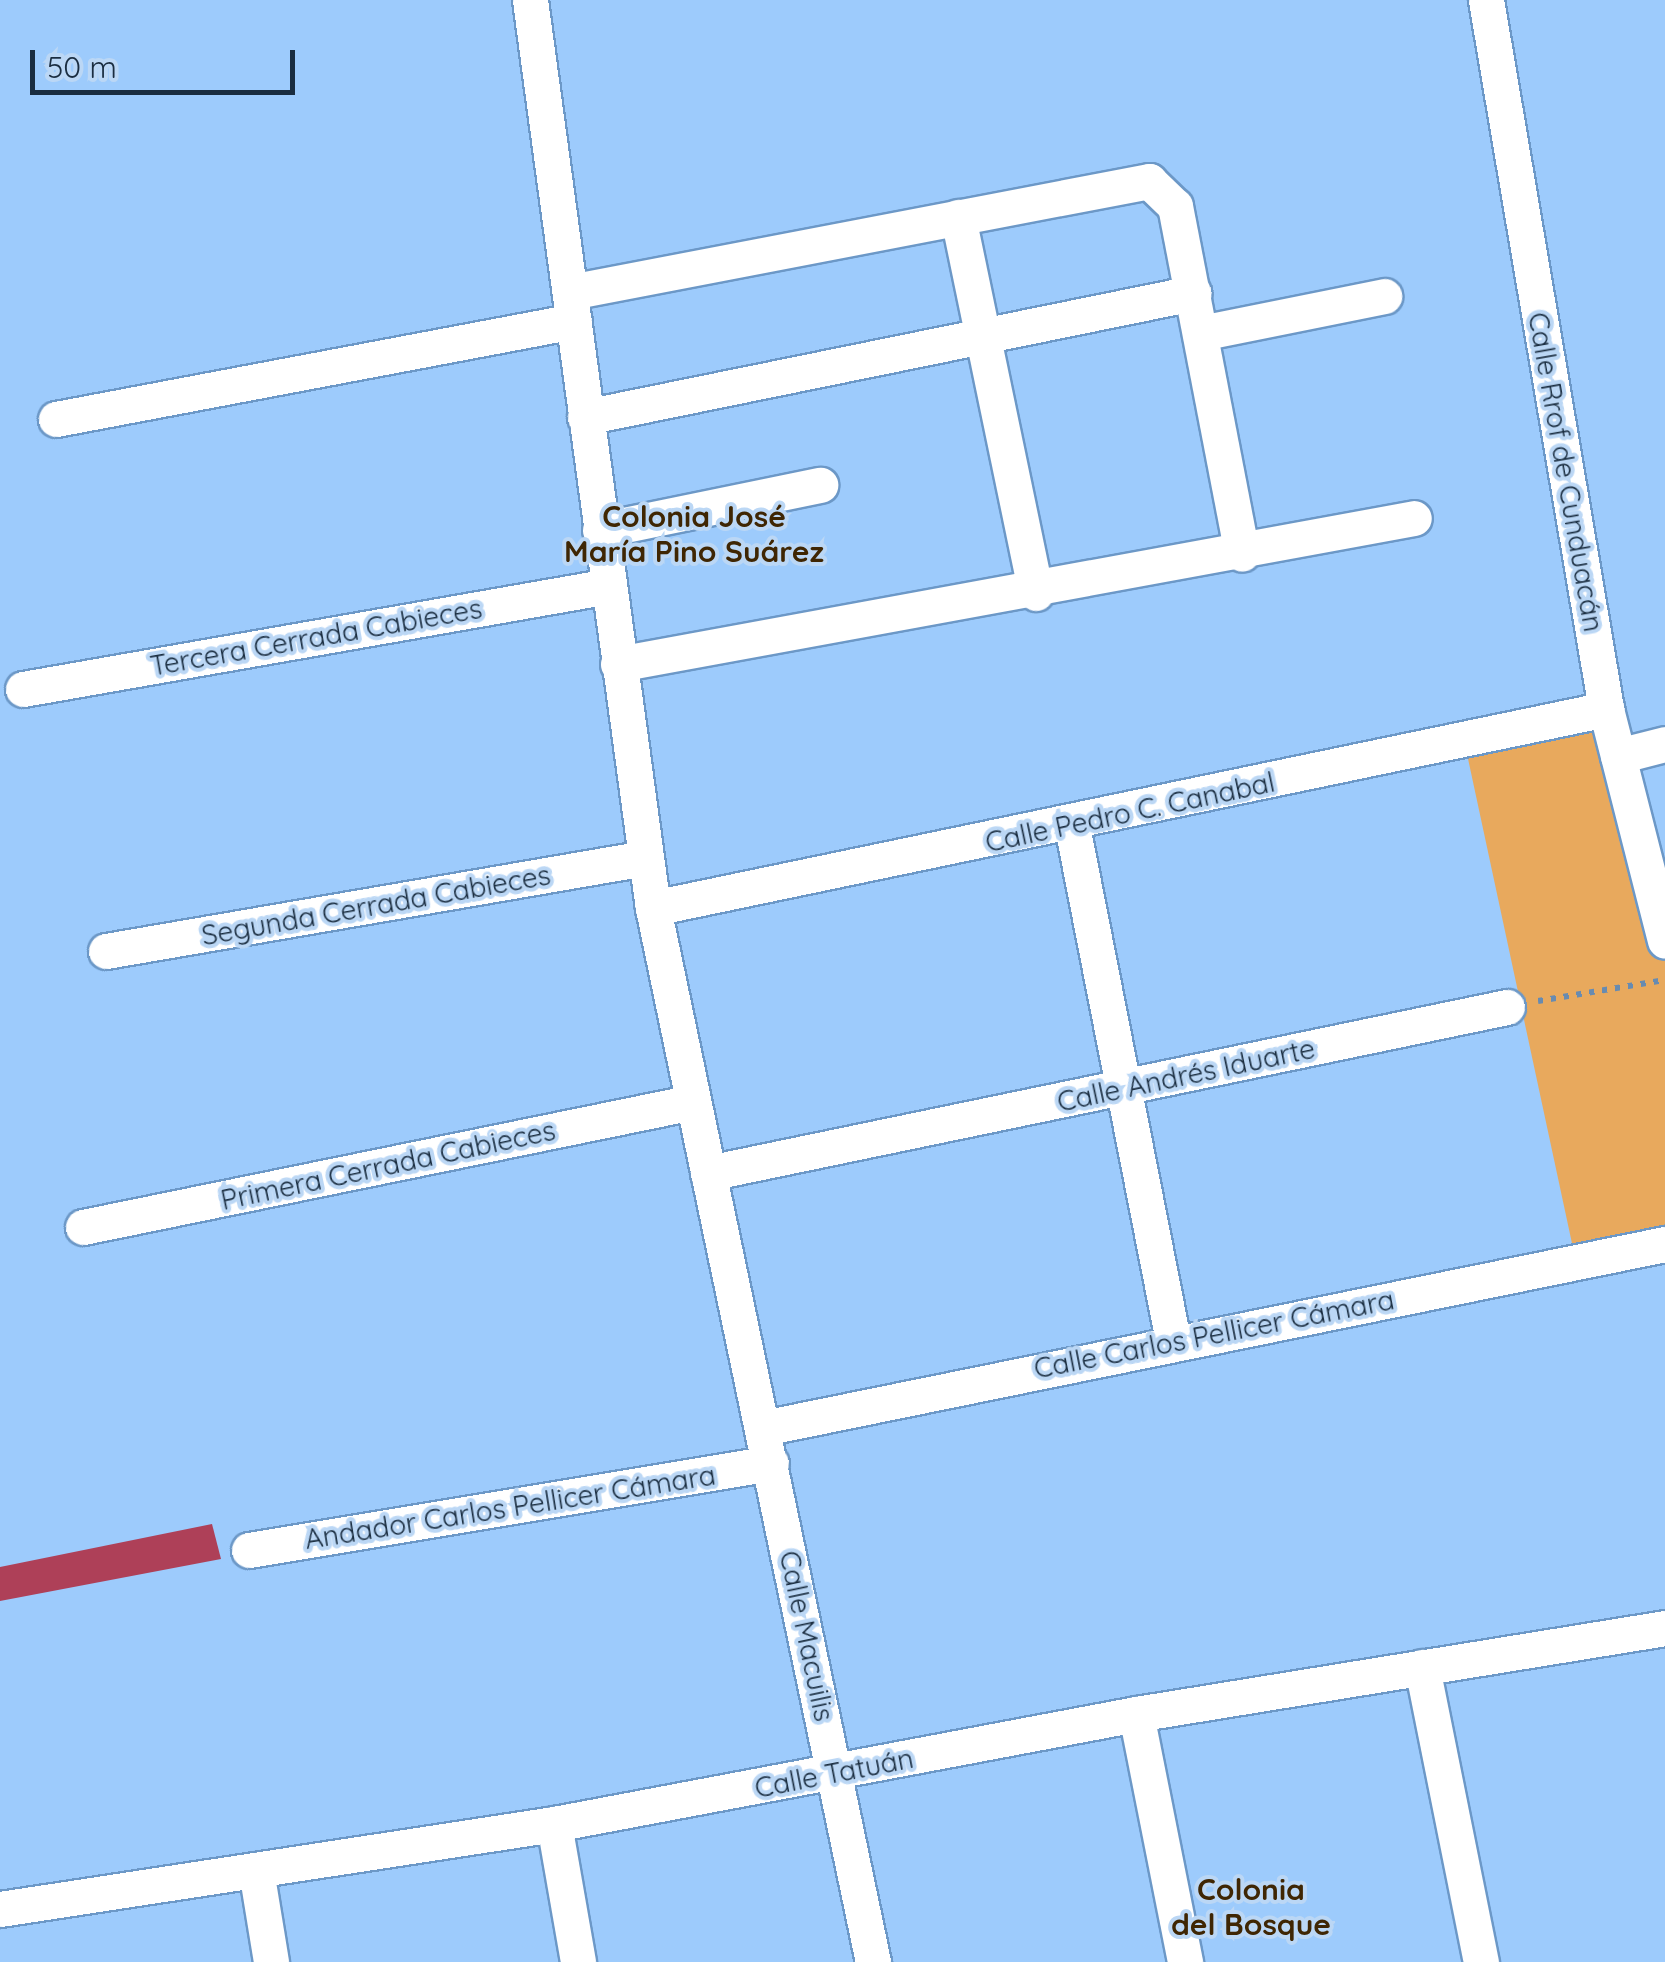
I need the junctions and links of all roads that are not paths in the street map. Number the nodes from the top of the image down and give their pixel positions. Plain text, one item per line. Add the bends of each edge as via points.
1 (530, 0) edge
2 (1486, 0) edge
3 (958, 216) junction
4 (1193, 293) junction
5 (1384, 296) dead end
6 (572, 307) junction
7 (1201, 333) junction
8 (984, 334) junction
9 (585, 417) junction
10 (56, 419) dead end
11 (820, 485) dead end
12 (1414, 518) dead end
13 (600, 530) junction
14 (1242, 554) junction
15 (609, 586) junction
16 (1036, 593) junction
17 (618, 664) junction
18 (23, 689) dead end
19 (1606, 709) junction
20 (1665, 744) edge
21 (1618, 756) junction
22 (1072, 826) junction
23 (646, 858) junction
24 (653, 908) junction
25 (1665, 941) edge
26 (106, 951) dead end
27 (1507, 1006) road end
28 (1125, 1090) junction
29 (693, 1102) junction
30 (708, 1172) junction
31 (83, 1227) dead end
32 (1665, 1244) edge
33 (1173, 1342) junction
34 (764, 1428) junction
35 (771, 1463) junction
36 (249, 1550) dead end
37 (1665, 1628) edge
38 (1422, 1666) junction
39 (1136, 1714) junction
40 (835, 1774) junction
41 (554, 1824) junction
42 (256, 1870) junction
43 (0, 1909) edge
44 (271, 1962) edge
45 (578, 1962) edge
46 (873, 1962) edge
47 (1185, 1962) edge
48 (1481, 1962) edge

1 - 6 street, Calle Macuilis
2 - 19 street, Calle Rrof de Cunduacán
3 - 4 street via 1149,181 1174,206
3 - 6 street
3 - 8 street
4 - 7 street
4 - 8 street
5 - 7 street
6 - 9 street, Calle Macuilis
6 - 10 street
7 - 14 street
8 - 9 street
8 - 16 street
9 - 13 street, Calle Macuilis
11 - 13 street
12 - 14 street
13 - 15 street, Calle Macuilis
14 - 16 street
15 - 17 street, Calle Macuilis
15 - 18 street, Tercera Cerrada Cabieces
16 - 17 street
17 - 23 street, Calle Macuilis
19 - 21 street, Calle Rrof de Cunduacán
19 - 22 street, Calle Pedro C. Canabal
20 - 21 street
21 - 25 street, Calle Rrof de Cunduacán
22 - 24 street, Calle Pedro C. Canabal
22 - 28 street
23 - 24 street, Calle Macuilis
23 - 26 street, Segunda Cerrada Cabieces
24 - 29 street, Calle Macuilis
27 - 28 street, Calle Andrés Iduarte
28 - 30 street, Calle Andrés Iduarte
28 - 33 street
29 - 30 street, Calle Macuilis
29 - 31 street, Primera Cerrada Cabieces
30 - 34 street, Calle Macuilis
32 - 33 street, Calle Carlos Pellicer Cámara
33 - 34 street, Calle Carlos Pellicer Cámara
34 - 35 street, Calle Macuilis
35 - 36 street, Andador Carlos Pellicer Cámara
35 - 40 street, Calle Macuilis
37 - 38 street, Calle Tatuán
38 - 39 street, Calle Tatuán
38 - 48 street
39 - 40 street, Calle Tatuán
39 - 47 street
40 - 41 street, Calle Tatuán
40 - 46 street, Calle Macuilis
41 - 42 street, Calle Tatuán
41 - 45 street
42 - 43 street, Calle Tatuán
42 - 44 street

